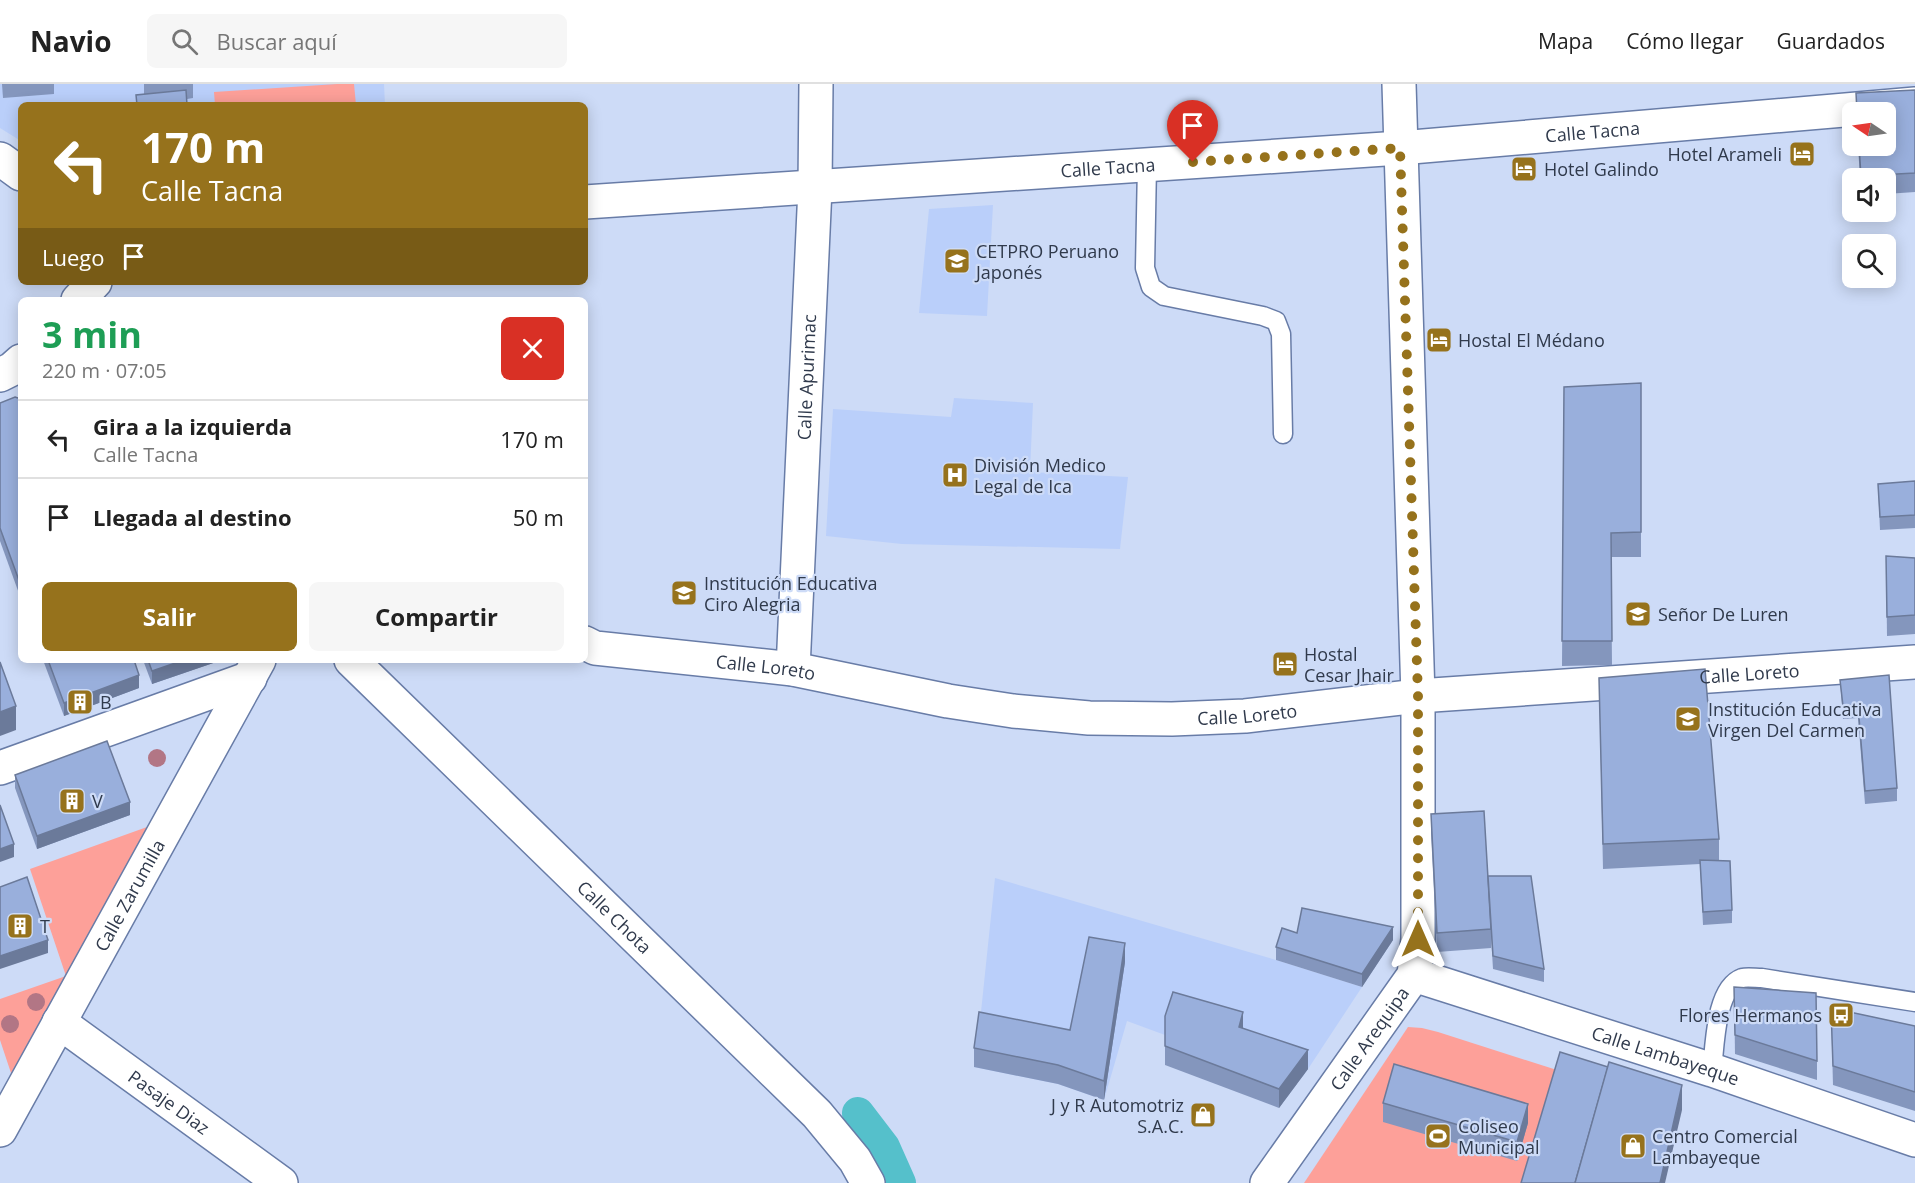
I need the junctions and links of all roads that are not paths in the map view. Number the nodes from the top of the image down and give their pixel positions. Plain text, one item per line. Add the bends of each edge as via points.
1 (816, 84) edge
2 (1399, 84) edge
3 (1915, 104) edge
4 (1400, 148) junction
5 (0, 159) edge
6 (1147, 165) junction
7 (18, 172) edge
8 (815, 188) junction
9 (588, 202) edge
10 (92, 285) edge
11 (81, 297) edge
12 (1283, 434) dead end
13 (588, 644) edge
14 (1915, 662) edge
15 (354, 663) edge
16 (254, 669) edge
17 (793, 669) junction
18 (1418, 696) junction
19 (0, 768) edge
20 (1414, 975) junction
21 (1915, 1002) edge
22 (59, 1022) junction
23 (1712, 1070) junction
24 (0, 1130) edge
25 (1915, 1140) edge
26 (281, 1183) edge
27 (868, 1183) edge
28 (1267, 1183) edge

1 - 8 street, Calle Apurimac
2 - 4 street, Calle Arequipa
3 - 4 street, Calle Tacna
4 - 6 street, Calle Tacna
4 - 18 street, Calle Arequipa
5 - 7 street
6 - 8 street, Calle Tacna
6 - 12 lane via 1145,268 1151,287 1164,296 1276,321 1281,334
8 - 9 street, Calle Tacna
8 - 17 street, Calle Apurimac
10 - 11 street
13 - 17 street, Calle Loreto
14 - 18 street, Calle Loreto
15 - 27 street, Calle Chota via 816,1114 855,1160
16 - 19 street
16 - 22 street, Calle Zarumilla
17 - 18 street, Calle Loreto via 948,701 1089,718 1245,716
18 - 20 street, Calle Arequipa via 1418,939
20 - 23 street, Calle Lambayeque
20 - 28 street, Calle Arequipa
21 - 23 lane via 1742,978 1721,1002
22 - 24 street, Calle Zarumilla
22 - 26 street, Pasaje Diaz
23 - 25 street, Calle Lambayeque

